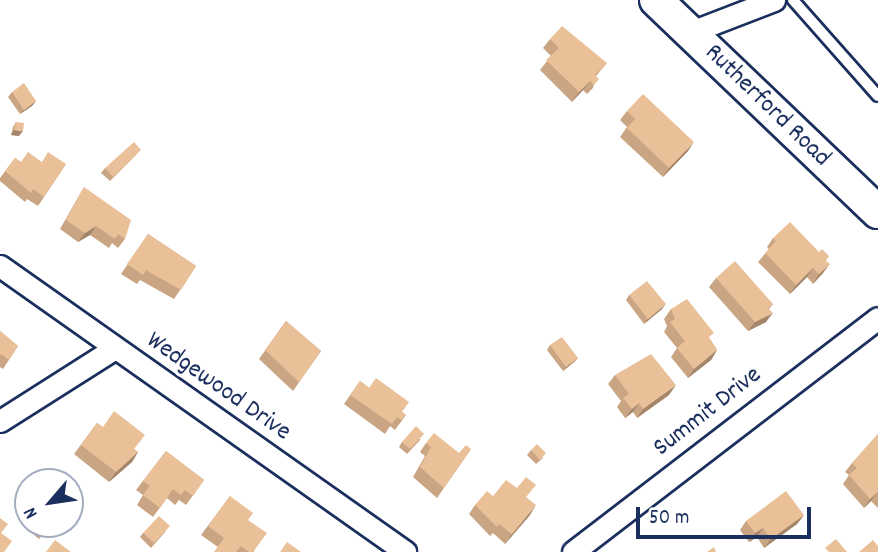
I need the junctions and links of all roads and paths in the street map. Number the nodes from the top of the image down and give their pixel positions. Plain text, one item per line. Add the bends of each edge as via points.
1 (656, 0) edge
2 (774, 0) edge
3 (793, 0) edge
4 (691, 33) junction
5 (878, 96) edge
6 (878, 212) edge
7 (0, 266) edge
8 (878, 318) edge
9 (115, 348) junction
10 (0, 421) edge
11 (405, 552) edge
12 (573, 552) edge

1 - 4 street, Rutherford Road
2 - 4 street
3 - 5 lane
4 - 6 street, Rutherford Road
7 - 9 street, Wedgewood Drive
8 - 12 street, Summit Drive
9 - 10 street
9 - 11 street, Wedgewood Drive

